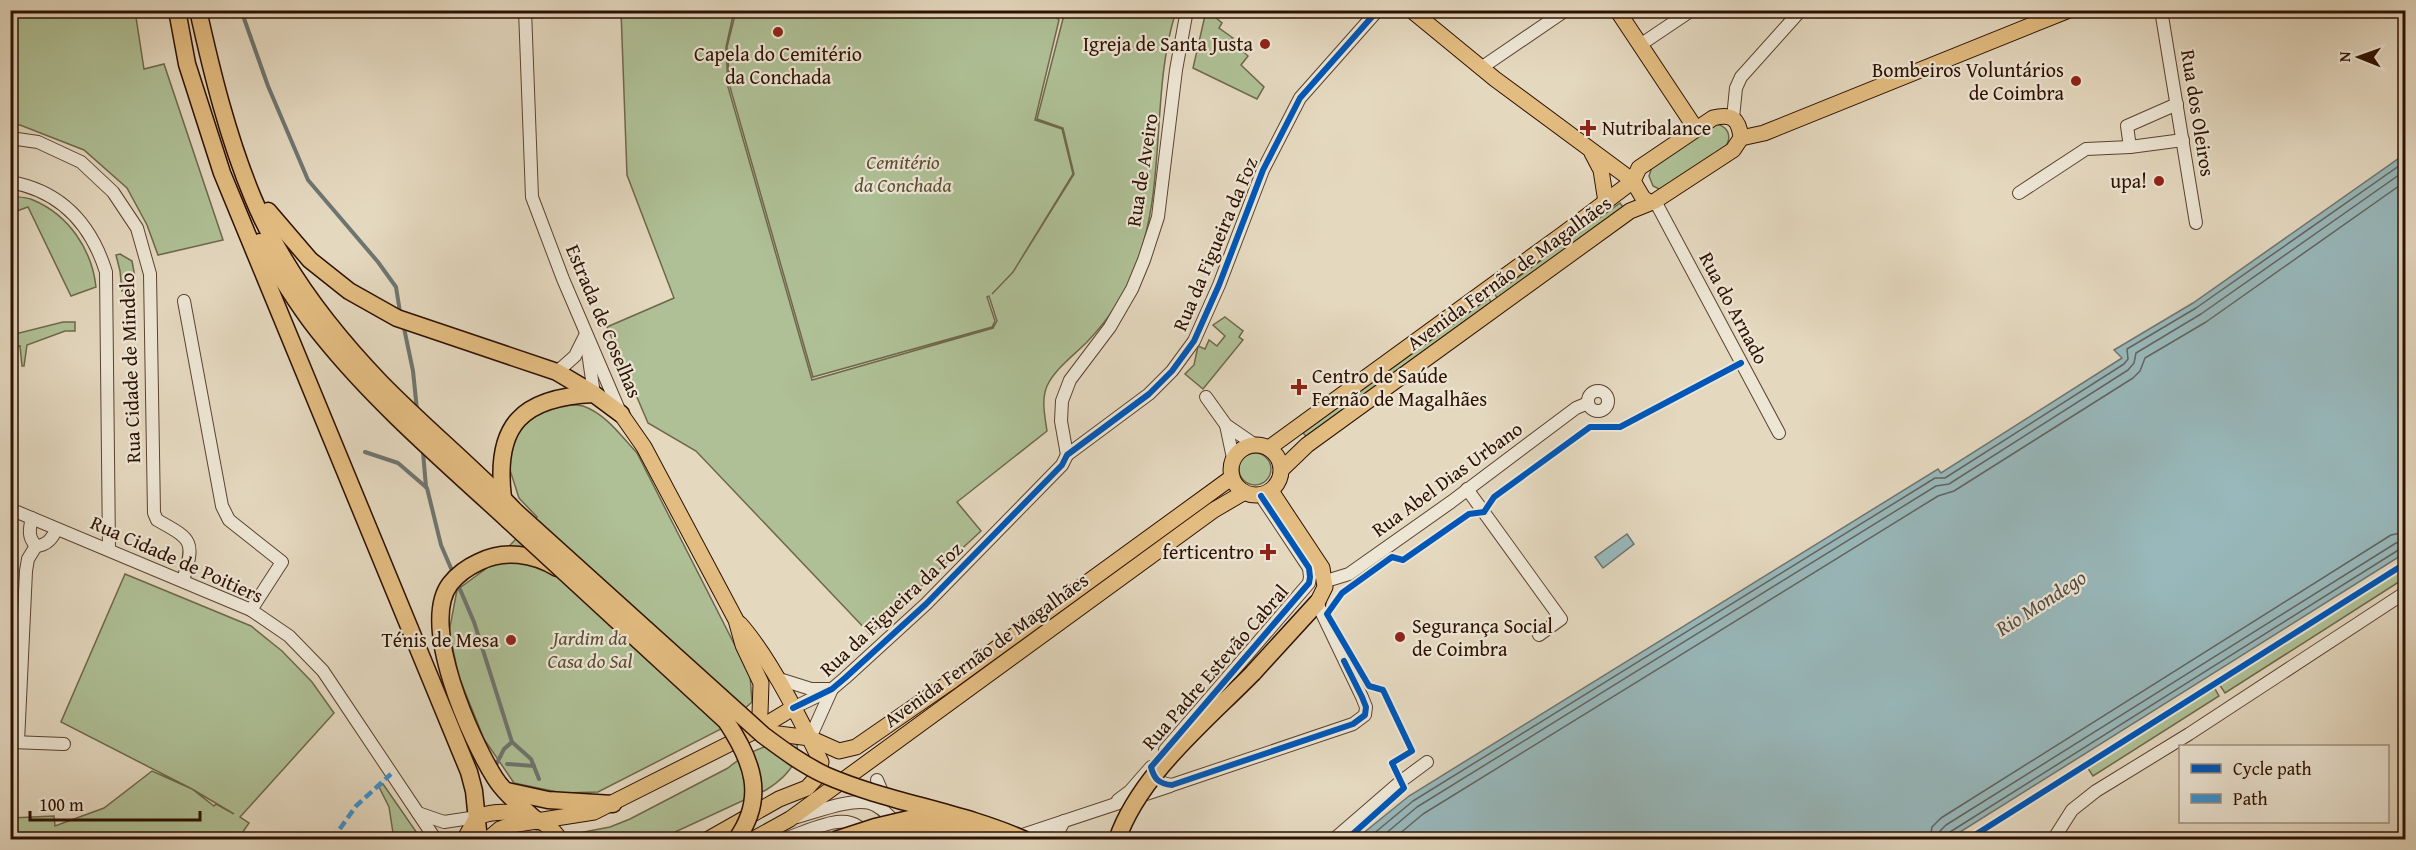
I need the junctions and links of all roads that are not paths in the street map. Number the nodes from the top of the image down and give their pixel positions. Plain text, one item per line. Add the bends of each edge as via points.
1 (177, 10) edge
2 (198, 10) edge
3 (525, 10) edge
4 (1187, 10) edge
5 (1377, 10) edge
6 (1411, 10) edge
7 (1566, 10) edge
8 (1617, 10) edge
9 (1692, 10) edge
10 (1801, 10) edge
11 (2069, 10) edge
12 (2161, 10) edge
13 (2037, 16) edge
14 (1640, 45) junction
15 (1481, 68) junction
16 (2177, 104) junction
17 (1733, 118) junction
18 (1696, 129) junction
19 (10, 138) edge
20 (1742, 138) junction
21 (2183, 140) junction
22 (2130, 147) junction
23 (1592, 153) junction
24 (241, 163) junction
25 (222, 173) junction
26 (1633, 181) junction
27 (10, 182) edge
28 (2019, 193) dead end
29 (1652, 201) junction
30 (1606, 202) junction
31 (2196, 222) dead end
32 (184, 301) dead end
33 (586, 335) junction
34 (557, 372) junction
35 (594, 394) junction
36 (1206, 397) dead end
37 (1588, 403) dead end
38 (621, 414) junction
39 (1226, 425) junction
40 (1779, 434) dead end
41 (1262, 446) junction
42 (1067, 455) junction
43 (1233, 458) junction
44 (1282, 469) junction
45 (1232, 478) junction
46 (1467, 489) junction
47 (1243, 493) junction
48 (1266, 493) junction
49 (503, 498) junction
50 (10, 510) edge
51 (512, 516) junction
52 (32, 518) junction
53 (57, 529) junction
54 (36, 546) junction
55 (109, 549) junction
56 (564, 572) junction
57 (183, 580) junction
58 (1326, 581) junction
59 (2406, 592) edge
60 (1317, 603) junction
61 (252, 610) junction
62 (736, 620) junction
63 (1539, 634) dead end
64 (776, 678) junction
65 (832, 688) junction
66 (793, 708) junction
67 (755, 731) junction
68 (810, 738) junction
69 (14, 742) edge
70 (64, 744) dead end
71 (1427, 762) dead end
72 (1151, 767) junction
73 (1172, 785) junction
74 (506, 791) junction
75 (874, 792) junction
76 (613, 804) junction
77 (1113, 804) junction
78 (416, 813) junction
79 (477, 817) junction
80 (966, 818) junction
81 (790, 819) junction
82 (893, 820) junction
83 (537, 821) junction
84 (1064, 821) junction
85 (869, 837) edge
86 (436, 840) edge
87 (464, 840) edge
88 (478, 840) edge
89 (487, 840) edge
90 (560, 840) edge
91 (707, 840) edge
92 (736, 840) edge
93 (752, 840) edge
94 (780, 840) edge
95 (835, 840) edge
96 (901, 840) edge
97 (1001, 840) edge
98 (1009, 840) edge
99 (1025, 840) edge
100 (1054, 840) edge
101 (1117, 840) edge
102 (1333, 840) edge
103 (2053, 840) edge

1 - 25 highway via 187,64
2 - 24 highway
3 - 33 street, Estrada de Coselhas via 532,197
4 - 42 street, Rua de Aveiro via 1158,217 1132,290 1070,380 1061,420
5 - 42 street, Rua da Figueira da Foz via 1300,98 1263,170 1194,341 1149,394
6 - 15 main road
7 - 15 street
8 - 14 main road
9 - 14 street
10 - 17 street via 1741,77
11 - 13 main road, Avenida Fernão de Magalhães
12 - 16 street, Rua dos Oleiros
13 - 20 main road, Avenida Fernão de Magalhães via 1781,127
14 - 18 main road
15 - 23 main road
16 - 21 street, Rua dos Oleiros
16 - 22 street via 2127,126
17 - 18 main road, Avenida Fernão de Magalhães via 1723,115
17 - 20 main road via 1740,125
18 - 26 main road, Avenida Fernão de Magalhães via 1639,168
19 - 57 street, Rua Cidade de Mindelo via 38,142 81,162 113,192 137,228 150,274 154,513 157,520 173,527 188,543 191,557
20 - 29 main road, Avenida Fernão de Magalhães via 1733,150
21 - 22 street
21 - 31 street, Rua dos Oleiros
22 - 28 street via 2086,149
23 - 26 main road
23 - 30 main road via 1600,170
24 - 34 highway via 273,218 310,260 348,291 397,318
24 - 49 highway via 253,199 287,264 336,332 388,390
25 - 51 highway via 277,271 323,337 372,390
25 - 79 highway via 469,771
26 - 29 main road, Avenida Fernão de Magalhães via 1644,198
26 - 30 main road, Avenida Fernão de Magalhães
27 - 55 street, Rua Cidade de Mindelo via 27,185 58,200 81,220 106,272
29 - 40 street, Rua do Arnado
29 - 44 main road, Avenida Fernão de Magalhães via 1630,211 1306,445
30 - 41 main road, Avenida Fernão de Magalhães
32 - 61 street via 222,506 229,520 282,562
33 - 34 street via 575,356
33 - 35 street
33 - 38 street, Estrada de Coselhas
34 - 35 highway
35 - 38 highway
35 - 49 highway via 544,401 520,418 504,443 500,473
36 - 39 street
37 - 46 street, Rua Abel Dias Urbano
38 - 62 main road, Estrada de Coselhas via 644,447
39 - 41 street
39 - 43 street
41 - 43 main road via 1239,451
41 - 44 main road via 1278,457
42 - 65 street, Rua da Figueira da Foz via 1062,465 926,604
43 - 45 main road
44 - 48 main road via 1277,485
45 - 47 main road
45 - 68 main road, Avenida Fernão de Magalhães via 855,747 839,751
46 - 58 street, Rua Abel Dias Urbano via 1349,574
46 - 63 street via 1561,619
47 - 48 main road
47 - 81 main road, Avenida Fernão de Magalhães
48 - 58 main road via 1322,568
48 - 72 street, Rua Padre Estevão Cabral via 1308,568 1309,583
49 - 51 highway
50 - 52 street, Rua Cidade de Poitiers
51 - 56 highway, bridge
51 - 75 highway, bridge via 763,735 823,774
52 - 53 street, Rua Cidade de Poitiers
52 - 54 street via 30,539
53 - 54 street via 50,541
53 - 55 street, Rua Cidade de Poitiers
54 - 69 street via 26,571
55 - 57 street, Rua Cidade de Poitiers
56 - 74 highway, bridge via 525,555 482,560 466,568 449,585 442,605 440,632 450,680 476,743
56 - 92 highway, bridge via 726,721 744,748 752,770 753,791 751,809
57 - 61 street, Rua Cidade de Poitiers
58 - 60 main road, Rua Padre Estevão Cabral
59 - 103 street via 2096,791 2072,810
60 - 73 street, Rua Padre Estevão Cabral via 1366,706 1365,715 1353,724 1283,750
60 - 101 highway, bridge via 1163,765 1143,789
61 - 78 street, Rua Cidade de Poitiers via 289,636 323,671
62 - 64 main road
62 - 67 main road via 761,683
64 - 65 street via 811,689
64 - 66 main road
65 - 66 street, Rua da Figueira da Foz
65 - 68 street
66 - 67 main road, Rua da Figueira da Foz
66 - 68 main road
67 - 68 main road, Avenida Fernão de Magalhães
67 - 76 main road, Rua da Figueira da Foz
68 - 91 main road via 812,759 800,781 779,799
69 - 70 street
71 - 102 street
72 - 73 street, Rua Padre Estevão Cabral via 1153,776 1162,784
72 - 77 street
73 - 77 street
74 - 76 highway via 548,800
74 - 83 highway
75 - 80 highway, bridge
75 - 81 street via 856,801
75 - 82 street
75 - 82 street
76 - 83 main road, Rua da Figueira da Foz via 578,816
77 - 84 street
78 - 79 street via 444,822
78 - 86 street, Rua Cidade de Poitiers
79 - 83 main road via 503,811
79 - 87 main road
79 - 88 highway
80 - 95 highway, bridge via 909,819
80 - 99 highway, bridge
81 - 93 main road, Avenida Fernão de Magalhães
82 - 96 street
83 - 89 main road, Rua da Figueira da Foz via 500,829
83 - 90 main road via 551,828
84 - 98 street
84 - 100 street
85 - 94 street via 851,821 839,821
85 - 97 highway, bridge via 958,829

